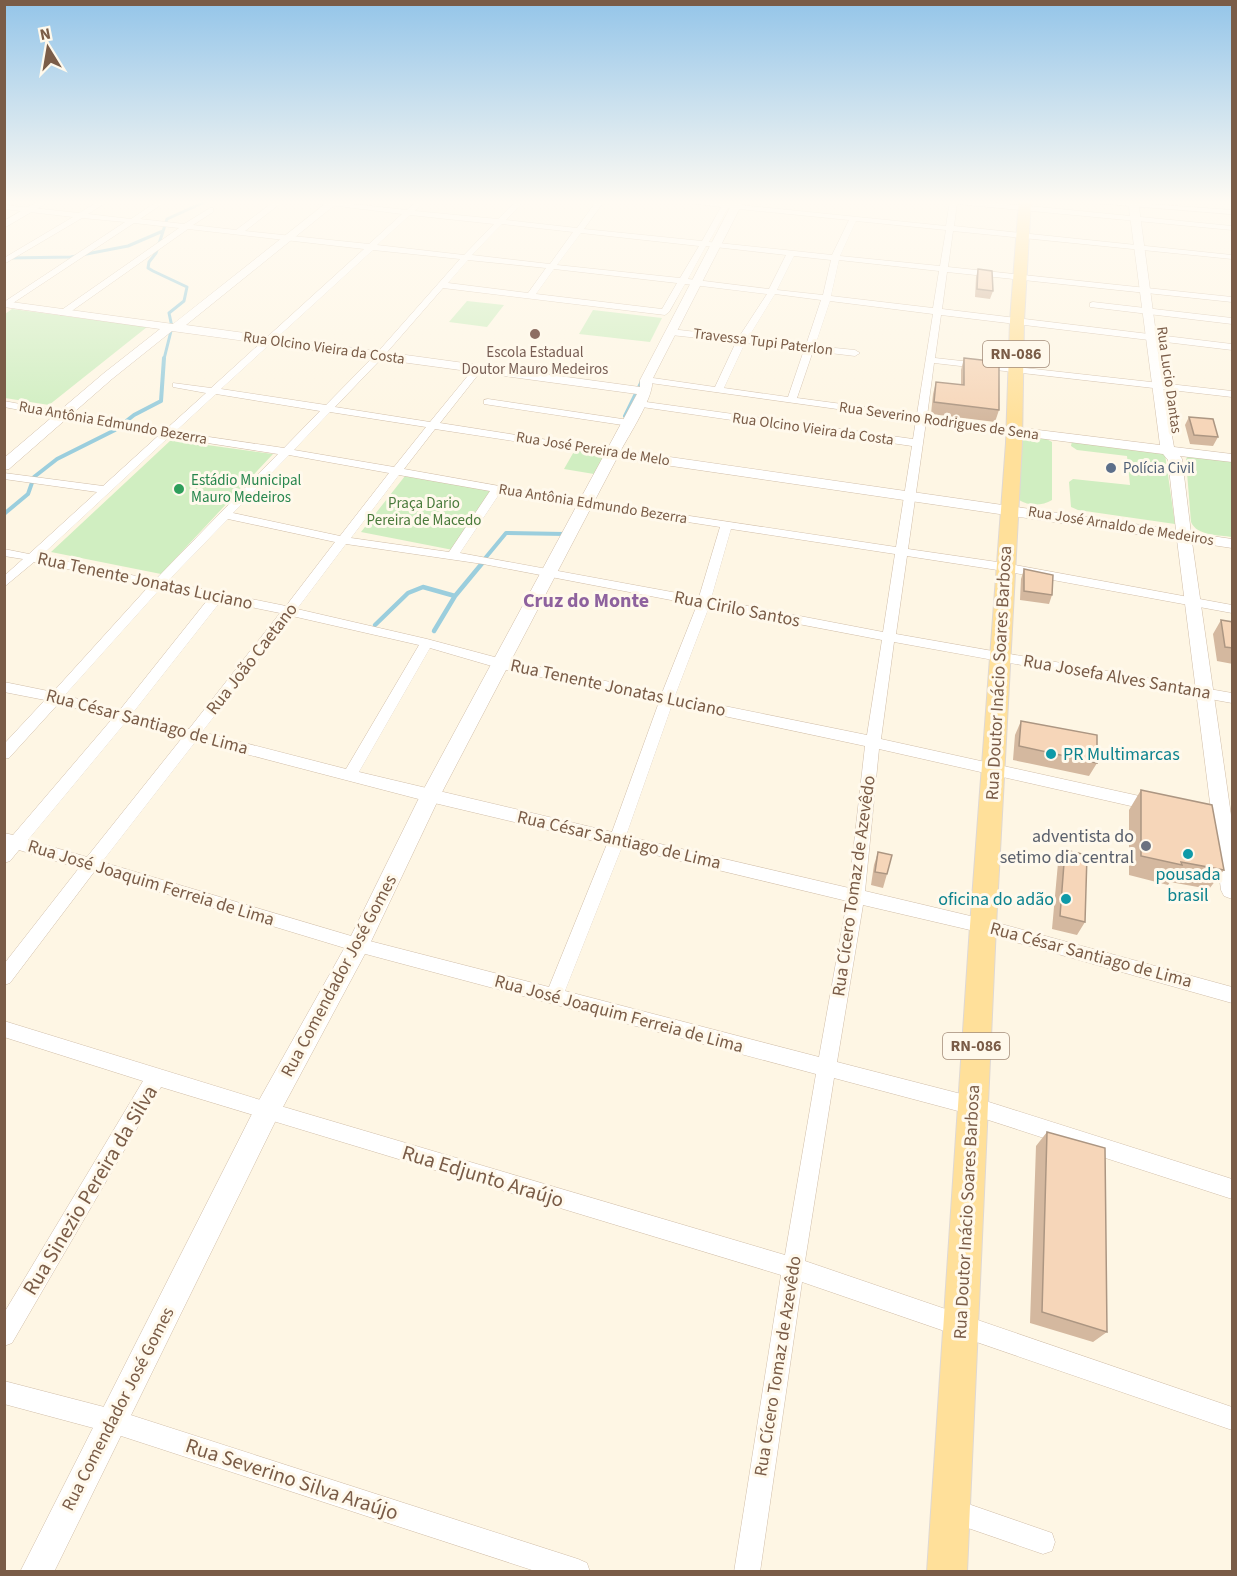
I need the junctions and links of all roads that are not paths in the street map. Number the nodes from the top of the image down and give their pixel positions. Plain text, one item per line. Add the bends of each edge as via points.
1 (53, 274) edge
2 (119, 274) edge
3 (243, 274) edge
4 (340, 274) edge
5 (452, 274) edge
6 (547, 274) edge
7 (614, 274) edge
8 (690, 274) edge
9 (704, 274) edge
10 (780, 274) edge
11 (832, 274) edge
12 (943, 274) edge
13 (987, 274) edge
14 (1019, 274) edge
15 (1148, 274) edge
16 (1019, 277) junction
17 (684, 281) junction
18 (701, 283) junction
19 (442, 285) junction
20 (771, 292) junction
21 (1150, 292) junction
22 (531, 295) junction
23 (826, 299) junction
24 (1233, 300) edge
25 (5, 305) edge
26 (1093, 305) dead end
27 (937, 311) junction
28 (1153, 312) junction
29 (63, 313) junction
30 (1012, 318) junction
31 (1233, 321) edge
32 (173, 327) junction
33 (675, 332) junction
34 (1157, 336) junction
35 (742, 340) junction
36 (266, 341) junction
37 (1232, 343) edge
38 (809, 348) junction
39 (855, 353) dead end
40 (379, 356) junction
41 (930, 360) junction
42 (478, 369) junction
43 (1016, 371) junction
44 (176, 385) dead end
45 (1156, 386) junction
46 (1170, 387) junction
47 (646, 388) junction
48 (718, 390) junction
49 (213, 392) junction
50 (1233, 394) edge
51 (791, 401) junction
52 (488, 402) dead end
53 (4, 404) edge
54 (330, 408) junction
55 (62, 416) junction
56 (920, 420) junction
57 (629, 423) junction
58 (432, 425) junction
59 (1014, 431) junction
60 (165, 434) junction
61 (916, 443) junction
62 (287, 452) junction
63 (612, 453) junction
64 (1174, 454) junction
65 (1233, 458) edge
66 (4, 466) edge
67 (396, 472) junction
68 (4, 476) edge
69 (497, 489) junction
70 (105, 490) junction
71 (909, 497) junction
72 (586, 503) junction
73 (1010, 510) junction
74 (226, 515) junction
75 (726, 525) junction
76 (1185, 536) junction
77 (342, 540) junction
78 (1233, 543) edge
79 (4, 552) edge
80 (901, 552) junction
81 (453, 556) junction
82 (32, 557) junction
83 (1004, 567) junction
84 (548, 572) junction
85 (4, 583) edge
86 (159, 583) junction
87 (218, 596) junction
88 (704, 603) junction
89 (1192, 603) junction
90 (1233, 609) edge
91 (289, 611) junction
92 (888, 637) junction
93 (427, 643) junction
94 (1001, 656) junction
95 (502, 664) junction
96 (4, 687) edge
97 (1205, 693) junction
98 (56, 697) junction
99 (667, 698) junction
100 (1233, 698) edge
101 (122, 717) junction
102 (192, 735) junction
103 (873, 742) junction
104 (4, 754) edge
105 (994, 768) junction
106 (350, 775) junction
107 (430, 796) junction
108 (1167, 808) edge
109 (1201, 817) edge
110 (1228, 823) edge
111 (617, 839) junction
112 (11, 841) edge
113 (4, 857) edge
114 (90, 864) junction
115 (1233, 890) edge
116 (856, 895) junction
117 (983, 926) junction
118 (357, 945) junction
119 (4, 978) edge
120 (1233, 995) edge
121 (554, 997) junction
122 (4, 1029) edge
123 (827, 1069) junction
124 (158, 1076) junction
125 (973, 1106) junction
126 (267, 1111) junction
127 (1233, 1189) edge
128 (793, 1268) junction
129 (960, 1325) junction
130 (4, 1335) edge
131 (4, 1392) edge
132 (1233, 1419) edge
133 (112, 1421) junction
134 (951, 1510) junction
135 (1043, 1542) dead end
136 (36, 1572) edge
137 (578, 1572) edge
138 (747, 1572) edge
139 (947, 1572) edge

1 - 25 street
2 - 29 street
3 - 32 street
4 - 36 street
5 - 19 street
6 - 22 street
7 - 17 street
8 - 17 street
9 - 18 street, Rua Comendador José Gomes
10 - 20 street
11 - 23 street
12 - 27 street, Rua Cícero Tomaz de Azevêdo
13 - 16 street
14 - 16 main road, RN-086
15 - 21 street, Rua Lucio Dantas
16 - 21 street
16 - 30 main road, Rua Doutor Inácio Soares Barbosa / RN-086
17 - 18 street
17 - 22 street via 665,312
18 - 20 street
18 - 33 street, Rua Comendador José Gomes
19 - 22 street
19 - 40 street
20 - 23 street
20 - 35 street
21 - 24 street
21 - 28 street, Rua Lucio Dantas
23 - 27 street
23 - 38 street
25 - 29 street, Rua Olcino Vieira da Costa
26 - 28 street
27 - 30 street
27 - 41 street, Rua Cícero Tomaz de Azevêdo
28 - 31 street
28 - 34 street, Rua Lucio Dantas
29 - 32 street, Rua Olcino Vieira da Costa
30 - 34 street
30 - 43 main road, Rua Doutor Inácio Soares Barbosa / RN-086
32 - 36 street, Rua Olcino Vieira da Costa
32 - 55 street
33 - 35 street, Travessa Tupi Paterlon
33 - 47 street, Rua Comendador José Gomes
34 - 37 street
34 - 45 street, Rua Lucio Dantas
34 - 46 street, Rua Lucio Dantas
35 - 38 street, Travessa Tupi Paterlon
35 - 48 street
36 - 40 street, Rua Olcino Vieira da Costa
36 - 49 street
38 - 39 street, Travessa Tupi Paterlon
38 - 51 street
40 - 42 street, Rua Olcino Vieira da Costa
40 - 54 street
41 - 43 street
41 - 56 street, Rua Cícero Tomaz de Azevêdo
42 - 47 street, Rua Olcino Vieira da Costa
42 - 58 street, Rua João Caetano
43 - 45 street
43 - 59 main road, Rua Doutor Inácio Soares Barbosa / RN-086
44 - 49 street, Rua José Pereira de Melo
45 - 46 street
45 - 64 street, Rua Lucio Dantas
46 - 50 street
46 - 64 street, Rua Lucio Dantas
47 - 48 street, Rua Severino Rodrigues de Sena
47 - 57 street, Rua Comendador José Gomes
47 - 61 street, Rua Olcino Vieira da Costa
48 - 51 street, Rua Severino Rodrigues de Sena
49 - 54 street, Rua José Pereira de Melo
49 - 60 street
51 - 56 street, Rua Severino Rodrigues de Sena
52 - 57 street
53 - 55 street, Rua Antônia Edmundo Bezerra
54 - 58 street, Rua José Pereira de Melo
54 - 62 street
55 - 60 street, Rua Antônia Edmundo Bezerra
55 - 66 street
56 - 59 street, Rua Severino Rodrigues de Sena
56 - 61 street, Rua Cícero Tomaz de Azevêdo
57 - 63 street, Rua Comendador José Gomes
58 - 63 street, Rua José Pereira de Melo
58 - 67 street, Rua João Caetano
59 - 64 street, Rua Severino Rodrigues de Sena
59 - 73 main road, Rua Doutor Inácio Soares Barbosa / RN-086
60 - 62 street, Rua Antônia Edmundo Bezerra
60 - 70 street
61 - 71 street, Rua Cícero Tomaz de Azevêdo
62 - 67 street, Rua Antônia Edmundo Bezerra
62 - 74 street
63 - 71 street, Rua José Pereira de Melo
63 - 72 street, Rua Comendador José Gomes
64 - 65 street, Rua Severino Rodrigues de Sena
64 - 76 street
67 - 69 street, Rua Antônia Edmundo Bezerra
67 - 77 street, Rua João Caetano
68 - 70 street
69 - 72 street, Rua Antônia Edmundo Bezerra
69 - 81 street
70 - 82 street
71 - 73 street, Rua José Pereira de Melo
71 - 80 street, Rua Cícero Tomaz de Azevêdo
72 - 75 street, Rua Antônia Edmundo Bezerra
72 - 84 street, Rua Comendador José Gomes
73 - 76 street, Rua José Arnaldo de Medeiros
73 - 83 main road, Rua Doutor Inácio Soares Barbosa / RN-086
74 - 77 street, Rua Cirilo Santos
74 - 86 street
75 - 80 street, Rua Antônia Edmundo Bezerra
75 - 88 street
76 - 78 street, Rua José Arnaldo de Medeiros
76 - 89 street
77 - 81 street, Rua Cirilo Santos
77 - 91 street, Rua João Caetano
79 - 82 street, Rua Tenente Jonatas Luciano
80 - 83 street, Rua Antônia Edmundo Bezerra
80 - 92 street, Rua Cícero Tomaz de Azevêdo
81 - 84 street, Rua Cirilo Santos
82 - 85 street
82 - 86 street, Rua Tenente Jonatas Luciano
83 - 89 street, Rua Antônia Edmundo Bezerra
83 - 94 main road, Rua Doutor Inácio Soares Barbosa / RN-086
84 - 88 street, Rua Cirilo Santos
84 - 95 street, Rua Comendador José Gomes
86 - 87 street, Rua Tenente Jonatas Luciano
86 - 98 street
87 - 91 street, Rua Tenente Jonatas Luciano
87 - 101 street
88 - 92 street, Rua Cirilo Santos
88 - 99 street
89 - 90 street, Rua Antônia Edmundo Bezerra
89 - 97 street
91 - 93 street, Rua Tenente Jonatas Luciano
91 - 102 street, Rua João Caetano
92 - 94 street, Rua Cirilo Santos
92 - 103 street, Rua Cícero Tomaz de Azevêdo
93 - 95 street, Rua Tenente Jonatas Luciano
93 - 106 street
94 - 97 street, Rua Josefa Alves Santana
94 - 105 main road, Rua Doutor Inácio Soares Barbosa / RN-086
95 - 99 street, Rua Tenente Jonatas Luciano
95 - 107 street, Rua Comendador José Gomes
96 - 98 street, Rua César Santiago de Lima
97 - 100 street, Rua Josefa Alves Santana
97 - 110 street
98 - 101 street, Rua César Santiago de Lima
98 - 104 street
99 - 103 street, Rua Tenente Jonatas Luciano
99 - 111 street
101 - 102 street, Rua César Santiago de Lima
101 - 112 street
102 - 106 street, Rua César Santiago de Lima
102 - 114 street, Rua João Caetano
103 - 105 street, Rua Tenente Jonatas Luciano
103 - 116 street, Rua Cícero Tomaz de Azevêdo
105 - 108 street, Rua Tenente Jonatas Luciano
105 - 117 main road, Rua Doutor Inácio Soares Barbosa / RN-086
106 - 107 street, Rua César Santiago de Lima
107 - 111 street, Rua César Santiago de Lima
107 - 118 street, Rua Comendador José Gomes
109 - 110 street
110 - 115 street
111 - 116 street, Rua César Santiago de Lima
111 - 121 street
112 - 113 street
112 - 114 street, Rua José Joaquim Ferreia de Lima
114 - 118 street, Rua José Joaquim Ferreia de Lima
114 - 119 street, Rua João Caetano
116 - 117 street, Rua César Santiago de Lima
116 - 123 street, Rua Cícero Tomaz de Azevêdo
117 - 120 street, Rua César Santiago de Lima
117 - 125 main road, Rua Doutor Inácio Soares Barbosa / RN-086
118 - 121 street, Rua José Joaquim Ferreia de Lima
118 - 126 street, Rua Comendador José Gomes
121 - 123 street, Rua José Joaquim Ferreia de Lima
122 - 124 street, Rua Edjunto Araújo
123 - 125 street, Rua José Joaquim Ferreia de Lima
123 - 128 street, Rua Cícero Tomaz de Azevêdo
124 - 126 street, Rua Edjunto Araújo
124 - 130 street, Rua Sinezio Pereira da Silva
125 - 127 street, Rua José Joaquim Ferreia de Lima
125 - 129 main road, Rua Doutor Inácio Soares Barbosa / RN-086
126 - 128 street, Rua Edjunto Araújo
126 - 133 street, Rua Comendador José Gomes
128 - 129 street, Rua Edjunto Araújo
128 - 138 street, Rua Cícero Tomaz de Azevêdo
129 - 132 street, Rua Edjunto Araújo
129 - 134 main road, Rua Doutor Inácio Soares Barbosa / RN-086
131 - 133 street, Rua Severino Silva Araújo
133 - 136 street, Rua Comendador José Gomes
133 - 137 street, Rua Severino Silva Araújo
134 - 135 street
134 - 139 main road, Rua Doutor Inácio Soares Barbosa / RN-086

